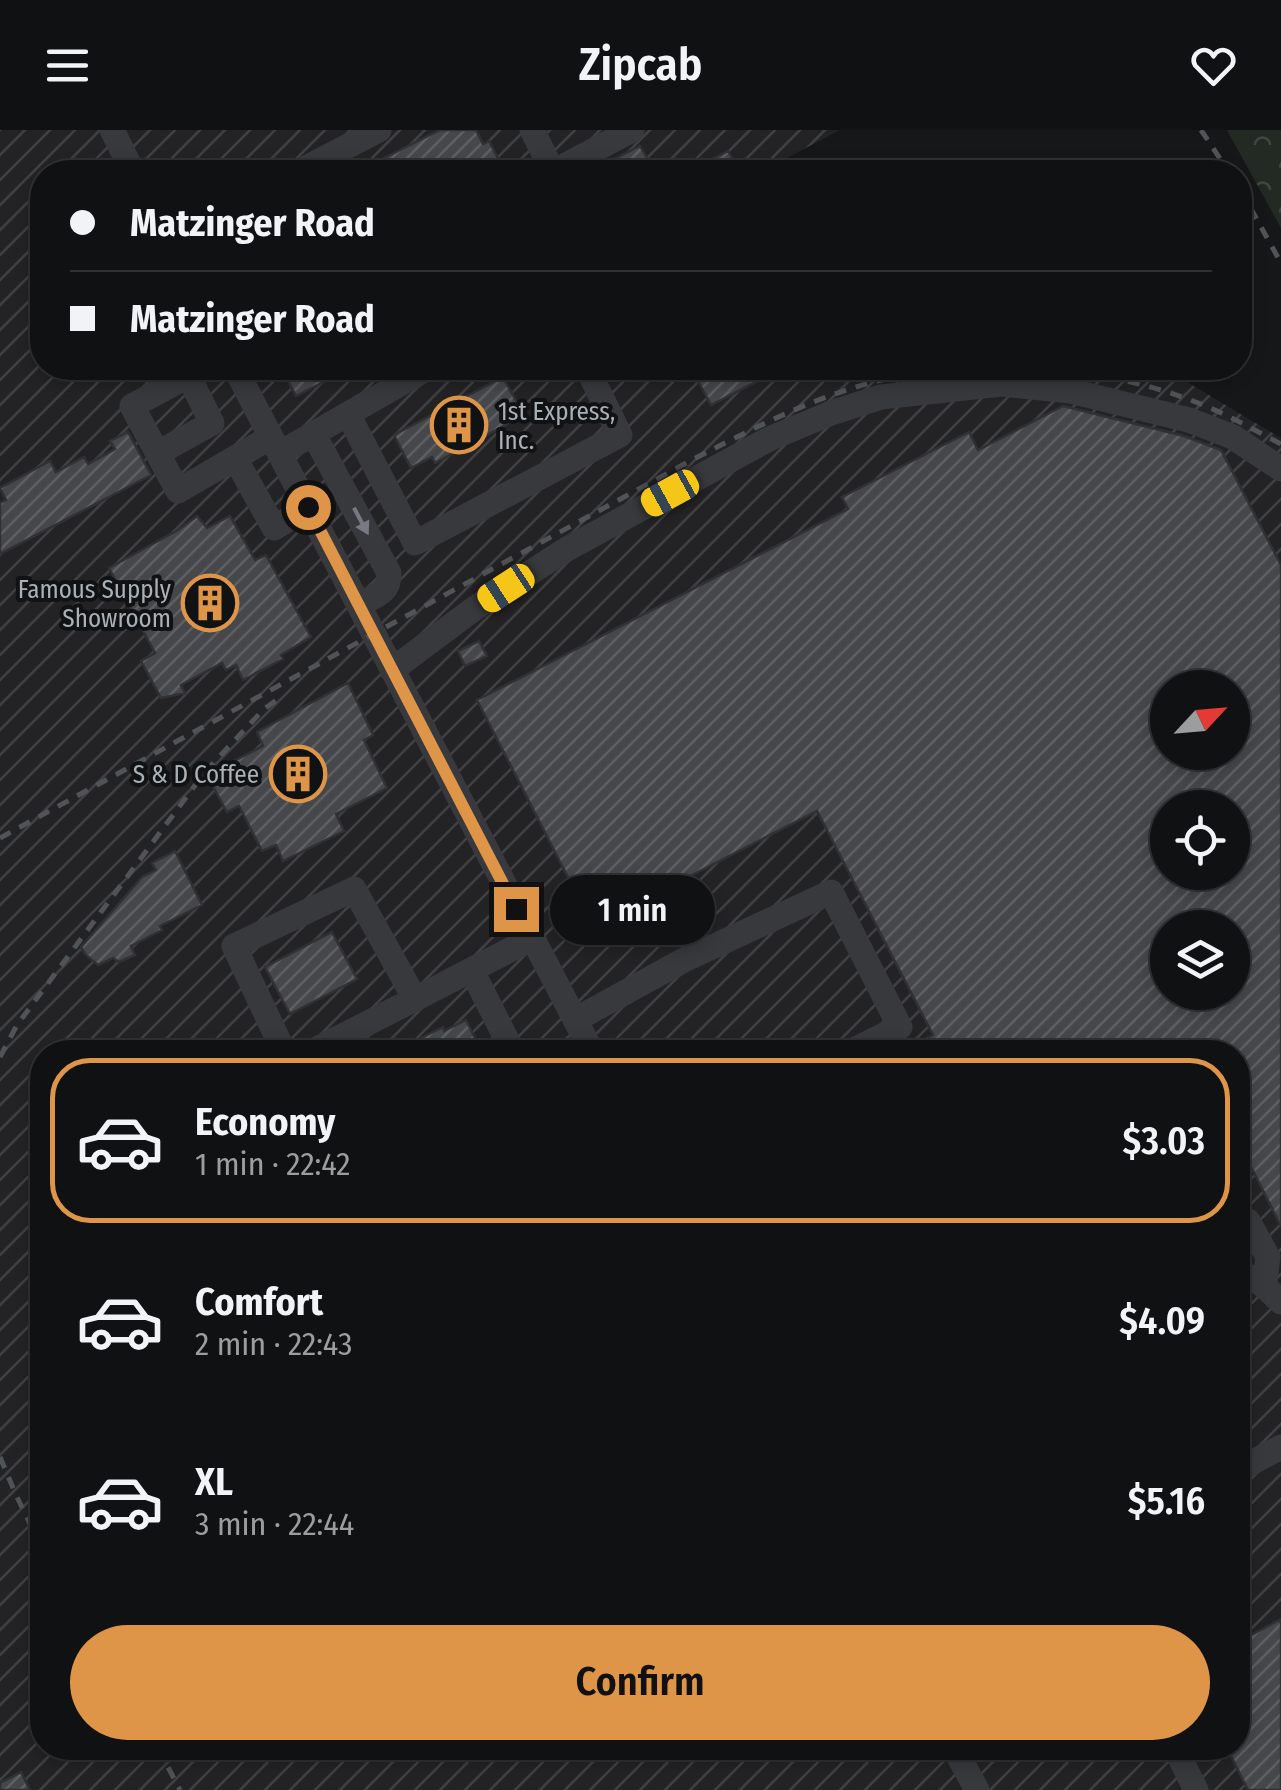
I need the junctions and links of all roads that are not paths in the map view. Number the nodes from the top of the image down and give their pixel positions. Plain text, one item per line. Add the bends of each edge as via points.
1 (112, 130) edge
2 (380, 130) edge
3 (532, 130) edge
4 (632, 130) edge
5 (128, 160) edge
6 (321, 160) edge
7 (547, 160) edge
8 (576, 160) edge
9 (179, 380) edge
10 (198, 380) edge
11 (241, 380) edge
12 (407, 380) edge
13 (593, 380) edge
14 (348, 414) junction
15 (314, 435) junction
16 (276, 444) junction
17 (158, 453) junction
18 (235, 458) junction
19 (1281, 470) edge
20 (308, 507) junction
21 (358, 604) junction
22 (392, 670) junction
23 (532, 939) junction
24 (472, 971) junction
25 (415, 999) junction
26 (575, 1020) junction
27 (278, 1040) edge
28 (335, 1040) edge
29 (508, 1040) edge
30 (586, 1040) edge
31 (874, 1040) edge
32 (1250, 1224) edge
33 (1250, 1277) edge
34 (1273, 1294) edge
35 (1281, 1448) edge
36 (1250, 1464) edge
37 (960, 1760) edge
38 (1181, 1760) edge
39 (976, 1790) edge
40 (1196, 1790) edge

1 - 5 street
2 - 6 street
3 - 7 street
4 - 8 street
9 - 17 street via 132,406
10 - 17 street via 212,423
11 - 16 street
12 - 14 street
13 - 14 street via 620,435 415,544
14 - 15 street
15 - 16 street
15 -> 21 street via 389,573 384,591
16 - 18 street
16 - 20 street
17 - 18 street via 178,491
18 - 20 street via 274,528
19 - 22 street via 1233,437 1189,420 1070,391 1002,384 880,397 768,439 567,549
20 - 21 street
21 - 22 street
22 - 23 street
23 - 24 street
23 - 26 street
24 - 25 street
24 - 29 street
25 - 27 street via 354,889 234,946
25 - 28 street
26 - 30 street
26 - 31 street via 831,892 900,1027
32 - 34 street via 1268,1257
33 - 34 street
35 - 36 street
37 - 39 street
38 - 40 street

